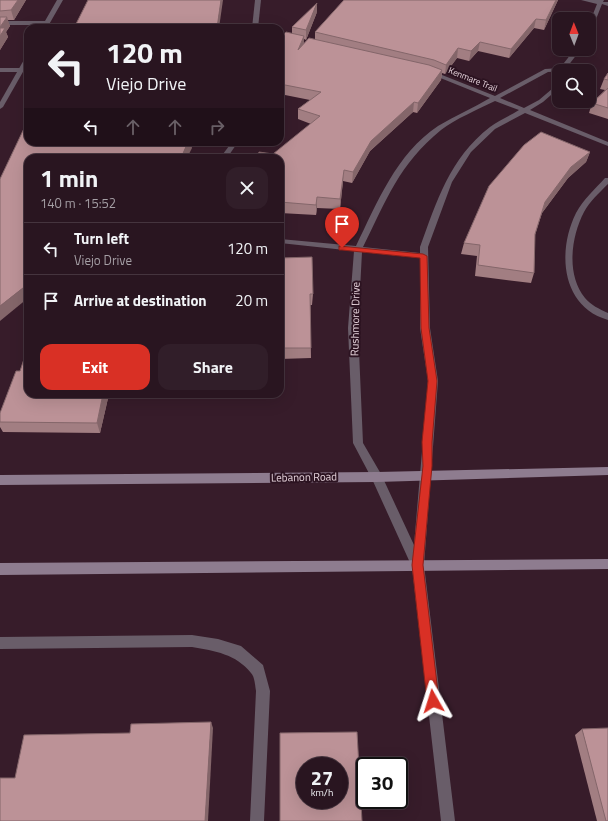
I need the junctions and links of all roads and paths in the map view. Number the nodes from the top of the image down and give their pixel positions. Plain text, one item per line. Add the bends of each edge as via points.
1 (60, 0) edge
2 (258, 0) edge
3 (584, 0) edge
4 (600, 1) edge
5 (608, 4) edge
6 (596, 12) edge
7 (0, 23) edge
8 (47, 24) edge
9 (255, 24) edge
10 (24, 25) edge
11 (24, 66) edge
12 (0, 70) edge
13 (22, 70) junction
14 (422, 70) edge
15 (552, 70) edge
16 (552, 91) edge
17 (496, 98) junction
18 (0, 107) edge
19 (526, 110) junction
20 (608, 144) edge
21 (608, 180) edge
22 (284, 241) edge
23 (358, 250) junction
24 (423, 256) junction
25 (608, 317) edge
26 (608, 471) edge
27 (426, 476) junction
28 (377, 477) junction
29 (0, 480) edge
30 (608, 564) edge
31 (418, 565) junction
32 (0, 570) edge
33 (0, 643) edge
34 (257, 821) edge
35 (448, 821) edge

1 - 8 street
2 - 9 street
3 - 4 street
4 - 5 street
4 - 6 street
7 - 10 street
11 - 13 street
12 - 13 street
13 - 18 street
14 - 17 street, Kenmare Trail
15 - 17 street, Rushmore Drive via 547,70
16 - 19 street, Rushmore Drive
17 - 19 street, Kenmare Trail
17 - 23 street, Rushmore Drive via 440,128 413,152 391,182
19 - 20 street, Kenmare Trail
19 - 24 street, Rushmore Drive via 493,128 468,152 448,182
21 - 25 street via 588,200 581,212 568,252 574,289 589,309
22 - 23 street
23 - 24 street
23 - 28 street, Rushmore Drive via 353,328 358,443
24 - 27 street, Rushmore Drive via 425,328 433,381
26 - 27 main road, Lebanon Road
27 - 28 main road, Lebanon Road
27 - 31 street, Rushmore Drive
28 - 29 main road, Lebanon Road
28 - 31 street, Rushmore Drive
30 - 31 main road
31 - 32 main road
31 - 35 street, Rushmore Drive
33 - 34 street via 192,641 236,651 258,670 264,691

